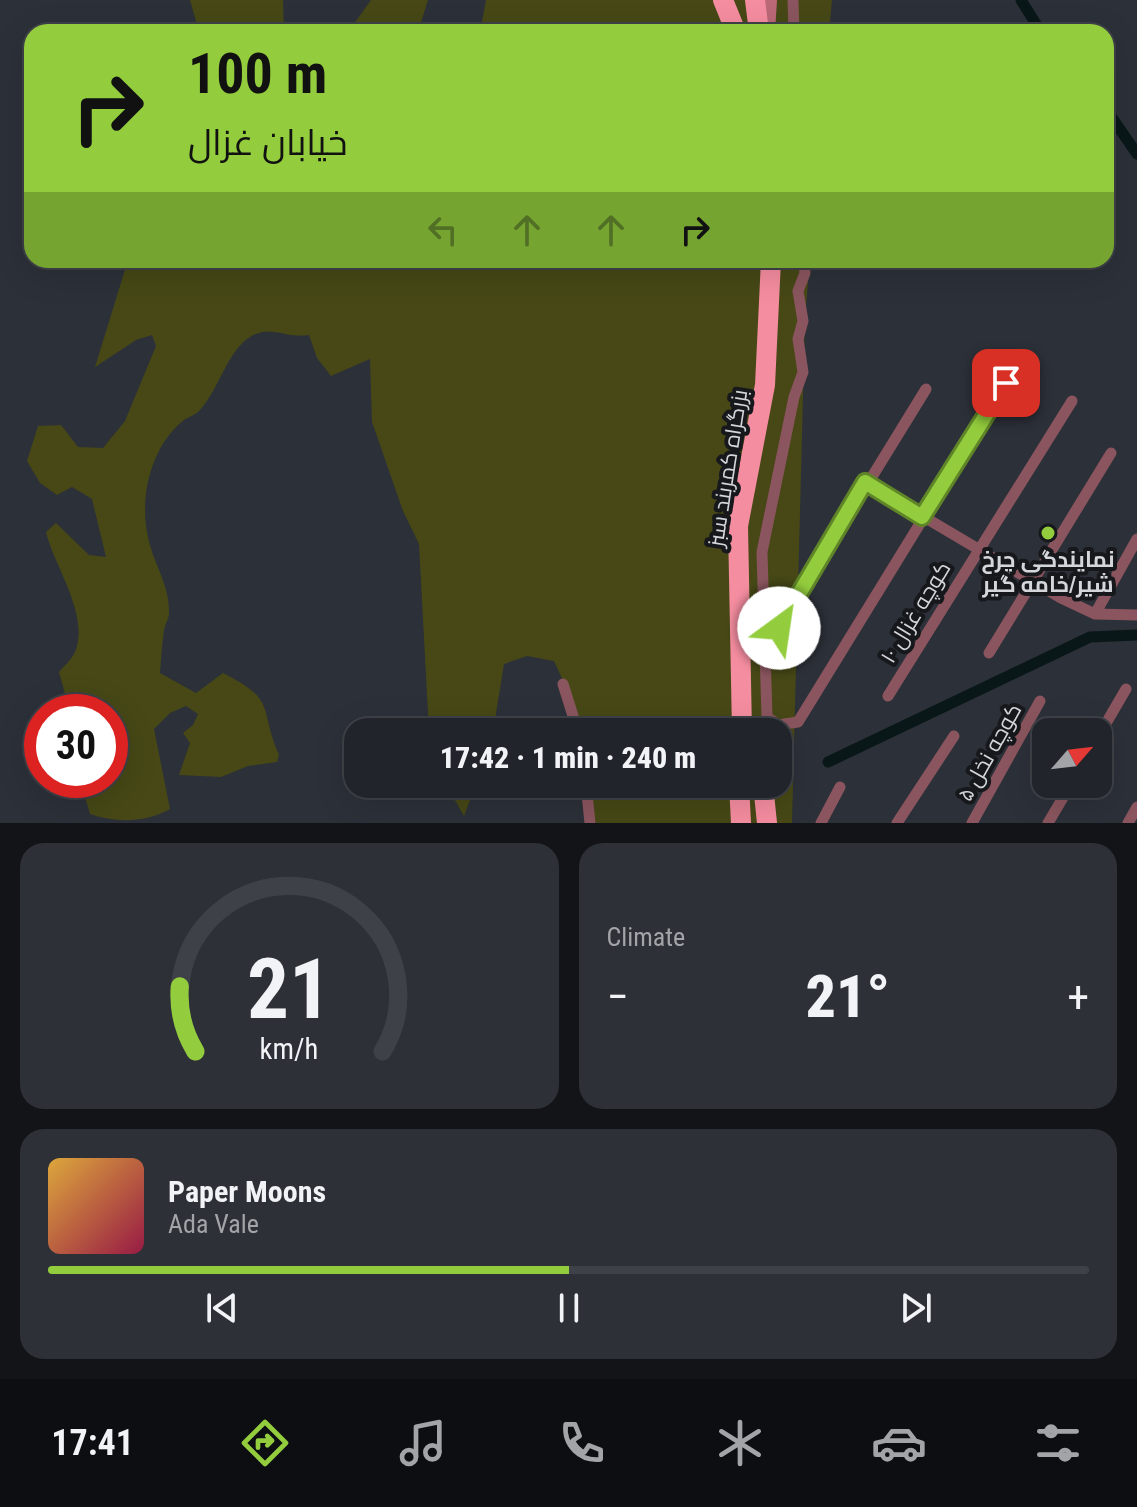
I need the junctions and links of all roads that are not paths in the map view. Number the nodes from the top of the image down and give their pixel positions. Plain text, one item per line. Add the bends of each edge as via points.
1 (723, 0) edge
2 (755, 0) edge
3 (769, 0) edge
4 (793, 0) edge
5 (733, 24) edge
6 (758, 24) edge
7 (768, 24) edge
8 (794, 24) edge
9 (771, 268) edge
10 (784, 268) edge
11 (804, 268) edge
12 (1023, 356) dead end
13 (926, 389) dead end
14 (1072, 401) dead end
15 (1111, 453) dead end
16 (865, 482) junction
17 (922, 517) junction
18 (1137, 539) edge
19 (977, 550) junction
20 (1033, 583) junction
21 (1095, 614) junction
22 (1137, 615) edge
23 (779, 628) dead end
24 (989, 653) dead end
25 (563, 684) dead end
26 (1126, 689) dead end
27 (888, 696) dead end
28 (1040, 701) dead end
29 (574, 718) edge
30 (742, 718) edge
31 (756, 718) edge
32 (1109, 718) edge
33 (954, 736) dead end
34 (840, 787) dead end
35 (587, 798) edge
36 (738, 798) edge
37 (765, 798) edge
38 (1063, 798) edge
39 (1137, 807) edge
40 (737, 822) edge
41 (590, 823) edge
42 (767, 823) edge
43 (821, 823) edge
44 (897, 823) edge
45 (972, 823) edge
46 (1048, 823) edge
47 (1128, 823) edge

1 - 5 highway
2 - 6 highway
3 - 7 street
4 - 8 street
9 - 30 highway, بزرگراه کمربند سبز via 765,385 738,526
10 - 31 highway, بزرگراه کمربند سبز via 777,385 752,527
11 - 17 street via 798,291 803,372 762,552 767,717 778,725 798,722
12 - 17 street
13 - 16 street
14 - 19 street, کوچه غزال ۱۰
15 - 20 street
16 - 17 street
16 - 23 street
17 - 19 street
18 - 21 street
19 - 20 street
19 - 27 street, کوچه غزال ۱۰
20 - 21 street
20 - 24 street
21 - 22 street
25 - 29 street
26 - 32 street
28 - 45 street, کوچه نخل ۵
33 - 44 street
34 - 43 street
35 - 41 street
36 - 40 highway
37 - 42 highway
38 - 46 street
39 - 47 street

